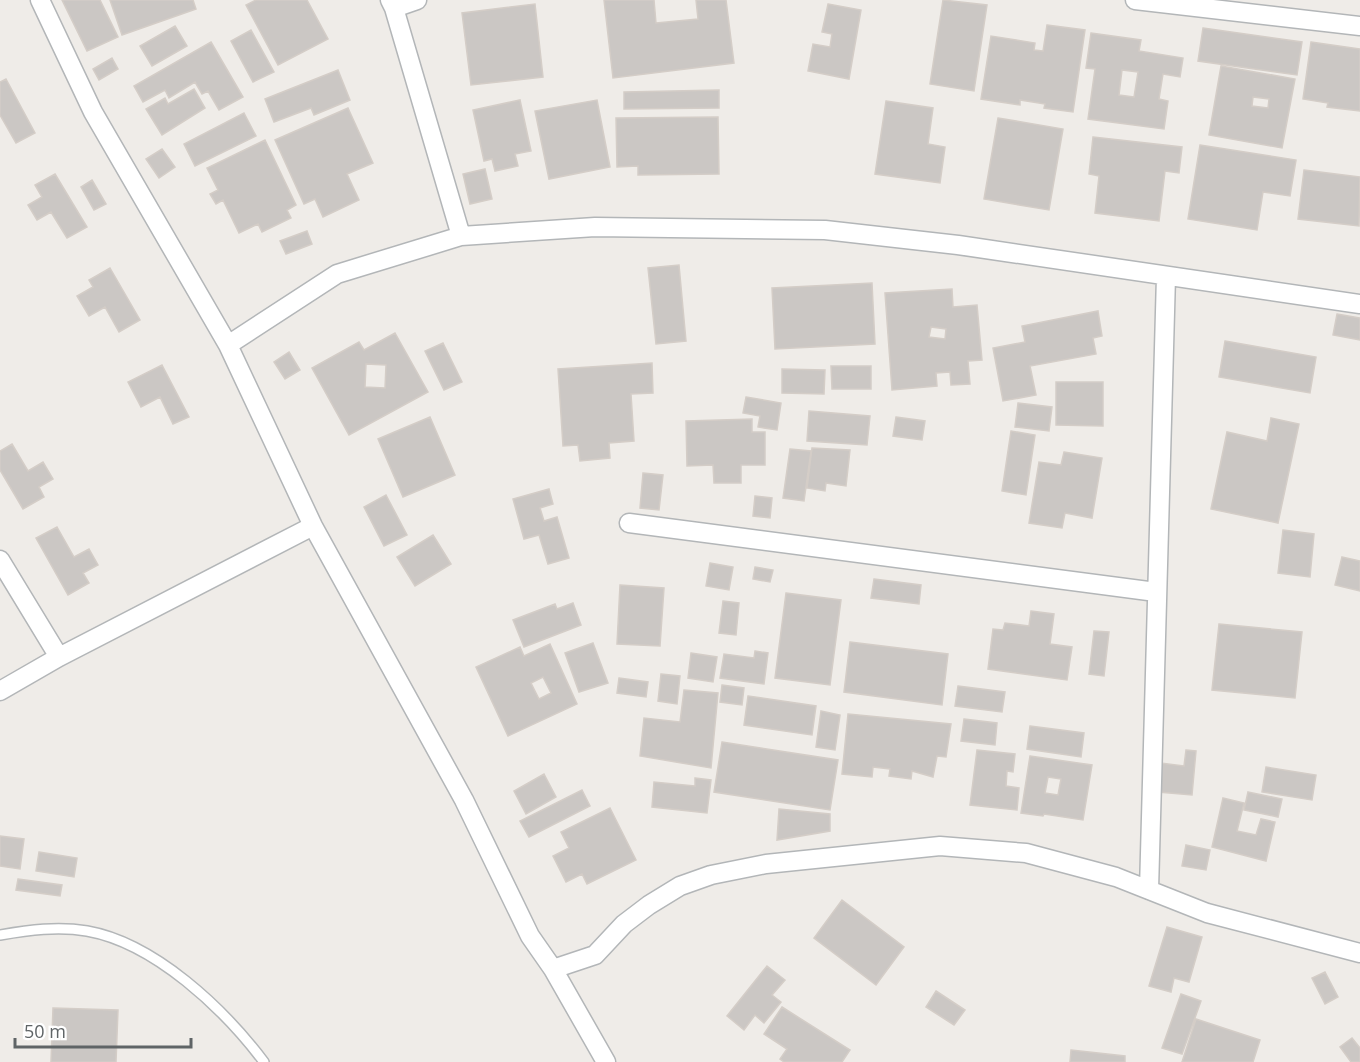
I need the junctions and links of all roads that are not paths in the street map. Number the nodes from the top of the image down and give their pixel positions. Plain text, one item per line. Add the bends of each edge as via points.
1 (40, 0) edge
2 (417, 0) edge
3 (1135, 0) edge
4 (392, 4) edge
5 (1360, 26) edge
6 (461, 236) junction
7 (1166, 276) junction
8 (1360, 304) edge
9 (228, 345) junction
10 (629, 523) dead end
11 (313, 526) junction
12 (0, 560) edge
13 (1156, 592) junction
14 (59, 657) junction
15 (0, 691) edge
16 (1149, 890) junction
17 (0, 935) edge
18 (1360, 952) edge
19 (553, 969) junction
20 (264, 1062) edge
21 (606, 1062) edge

1 - 9 street via 93,112
2 - 4 street
3 - 5 street
4 - 6 street
6 - 7 street via 595,227 825,230
6 - 9 street via 337,274
7 - 8 street
7 - 13 street
9 - 11 street
10 - 13 street
11 - 14 street
11 - 19 street via 464,800 530,936
12 - 14 street
13 - 16 street
14 - 15 street
16 - 18 street via 1207,913
16 - 19 street via 1026,853 940,846 766,864 680,886 624,924 595,955
17 - 20 lane via 37,929 87,931 130,944 190,984 243,1034
19 - 21 street

